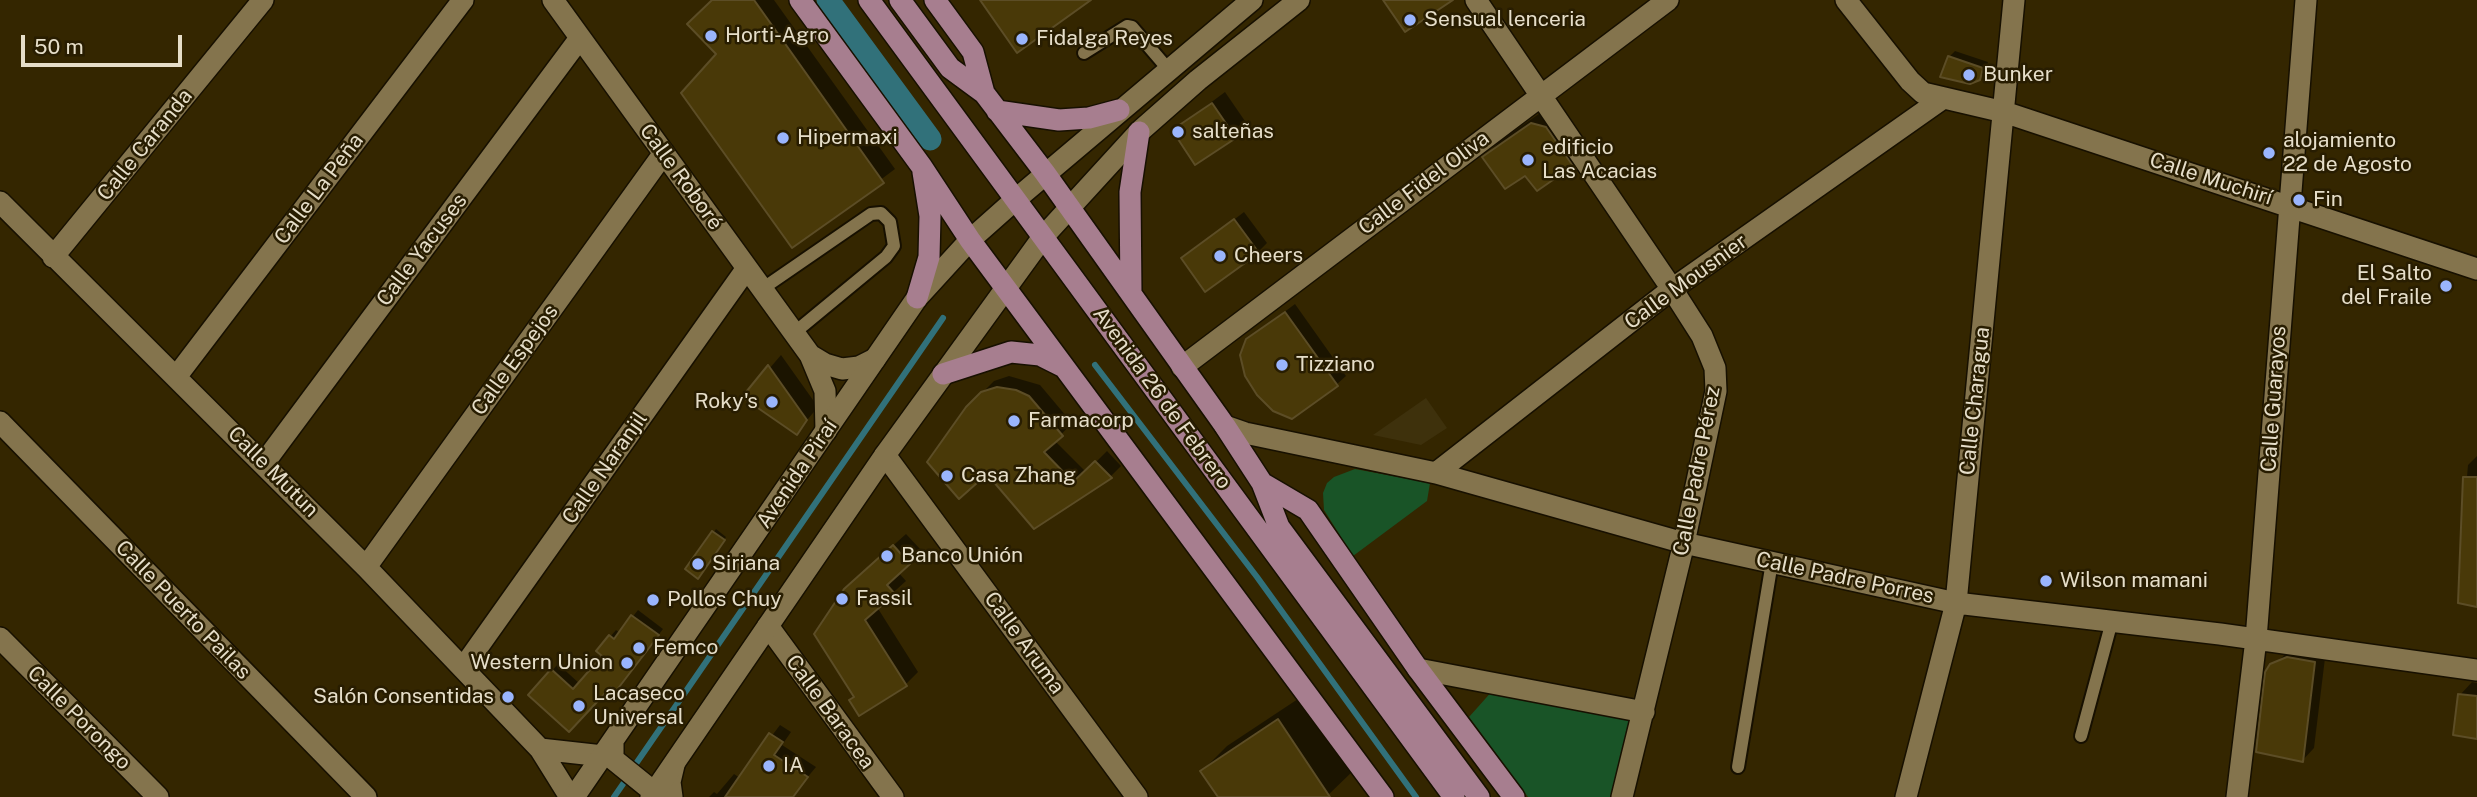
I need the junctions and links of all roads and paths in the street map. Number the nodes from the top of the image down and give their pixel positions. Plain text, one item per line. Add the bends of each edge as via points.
1 (263, 0) edge
2 (463, 0) edge
3 (553, 0) edge
4 (800, 0) edge
5 (869, 0) edge
6 (900, 0) edge
7 (936, 0) edge
8 (1252, 0) edge
9 (1299, 0) edge
10 (1476, 0) edge
11 (1668, 0) edge
12 (1846, 0) edge
13 (2014, 0) edge
14 (2306, 0) edge
15 (580, 38) junction
16 (1084, 53) dead end
17 (1168, 69) junction
18 (984, 93) junction
19 (1540, 95) junction
20 (1942, 99) junction
21 (1119, 110) junction
22 (997, 111) junction
23 (2004, 112) junction
24 (1139, 132) junction
25 (664, 153) junction
26 (922, 167) junction
27 (1045, 173) junction
28 (1015, 200) junction
29 (0, 202) edge
30 (2289, 205) junction
31 (1069, 208) junction
32 (1043, 237) junction
33 (971, 240) junction
34 (53, 257) junction
35 (747, 268) junction
36 (2477, 269) edge
37 (1007, 287) junction
38 (762, 289) junction
39 (1672, 289) junction
40 (1131, 294) junction
41 (917, 298) junction
42 (794, 333) junction
43 (810, 355) junction
44 (875, 359) junction
45 (1065, 367) junction
46 (1182, 367) junction
47 (943, 374) junction
48 (176, 377) junction
49 (0, 422) edge
50 (1225, 426) junction
51 (826, 431) junction
52 (885, 455) junction
53 (264, 463) junction
54 (1436, 473) junction
55 (1262, 483) junction
56 (1684, 543) junction
57 (1772, 562) junction
58 (366, 567) junction
59 (1956, 603) junction
60 (2112, 621) junction
61 (768, 626) junction
62 (0, 638) edge
63 (2256, 639) junction
64 (463, 668) junction
65 (1418, 668) junction
66 (2477, 670) edge
67 (1448, 709) junction
68 (1644, 712) junction
69 (2081, 736) dead end
70 (540, 749) junction
71 (608, 749) junction
72 (1738, 767) dead end
73 (1477, 794) edge
74 (659, 796) edge
75 (158, 797) edge
76 (366, 797) edge
77 (572, 797) edge
78 (893, 797) edge
79 (1137, 797) edge
80 (1383, 797) edge
81 (1454, 797) edge
82 (1514, 797) edge
83 (1622, 797) edge
84 (1906, 797) edge
85 (2237, 797) edge

1 - 34 street, Calle Caranda
2 - 48 street, Calle La Peña
3 - 15 street, Calle Roboré
4 - 26 main road
5 - 28 main road, Avenida 26 de Febrero
6 - 18 main road, Avenida 26 de Febrero via 950,68
7 - 18 main road, Avenida 26 de Febrero via 973,52
8 - 17 street, Avenida Piraí
9 - 24 street
10 - 19 street, Calle Padre Pérez
11 - 19 street, Calle Fidel Oliva
12 - 20 street, Calle Muchirí via 1910,81 1923,93
13 - 23 street, Calle Charagua
14 - 30 street, Calle Guarayos
15 - 25 street, Calle Roboré
15 - 53 street, Calle Yacuses
16 - 17 lane via 1127,26
17 - 21 street, Avenida Piraí
18 - 22 main road, Avenida 26 de Febrero
19 - 39 street, Calle Padre Pérez
19 - 46 street, Calle Fidel Oliva
20 - 23 street, Calle Muchirí
20 - 39 street, Calle Mousnier
21 - 22 main road via 1059,120
21 - 27 street, Avenida Piraí
22 - 27 main road, Avenida 26 de Febrero
23 - 30 street, Calle Muchirí
23 - 59 street, Calle Charagua
24 - 31 street
24 - 40 main road via 1130,192
25 - 35 street, Calle Roboré
25 - 58 street, Calle Espejos
26 - 33 main road
26 - 41 main road via 930,216 929,257
27 - 28 street, Avenida Piraí
27 - 31 main road, Avenida 26 de Febrero
28 - 32 main road, Avenida 26 de Febrero
28 - 33 street, Avenida Piraí
29 - 34 street, Calle Mutun
30 - 36 street, Calle Muchirí
30 - 63 street, Calle Guarayos
31 - 32 street
31 - 40 main road, Avenida 26 de Febrero
32 - 37 street
32 - 81 main road, Avenida 26 de Febrero
33 - 37 main road
33 - 41 street, Avenida Piraí
34 - 48 street, Calle Mutun
35 - 38 street, Calle Roboré
35 - 64 street, Calle Naranjil
37 - 45 main road
37 - 47 street
38 - 42 street, Calle Roboré
38 - 42 lane via 871,214 881,213 890,222 894,246 886,257
39 - 54 street, Calle Mousnier
39 - 56 street, Calle Padre Pérez via 1702,336 1715,368 1716,391
40 - 46 main road, Avenida 26 de Febrero
41 - 44 street, Avenida Piraí
42 - 43 street, Calle Roboré
43 - 44 street via 842,369
43 - 51 street, Calle Roboré via 825,391
44 - 51 street, Avenida Piraí
45 - 47 main road via 1040,355 1010,352
45 - 80 main road
46 - 50 main road, Avenida 26 de Febrero
47 - 52 street
48 - 53 street, Calle Mutun
49 - 76 street, Calle Puerto Pailas
50 - 54 street, Calle Padre Porres
50 - 55 main road, Avenida 26 de Febrero
51 - 71 street, Avenida Piraí
52 - 61 street
52 - 79 street, Calle Aruma
53 - 58 street, Calle Mutun
54 - 56 street, Calle Padre Porres
55 - 65 main road, Avenida 26 de Febrero via 1308,510
55 - 73 main road, Avenida 26 de Febrero via 1279,527
56 - 57 street, Calle Padre Porres
56 - 68 street, Calle Padre Pérez
57 - 59 street, Calle Padre Porres
57 - 72 lane
58 - 64 street, Calle Mutun
59 - 60 street, Calle Padre Porres
59 - 84 street, Calle Charagua
60 - 63 street, Calle Padre Porres
60 - 69 lane
61 - 74 street via 674,765
61 - 78 street, Calle Baracea
62 - 75 street, Calle Porongo
63 - 66 street, Calle Padre Porres
63 - 85 street, Calle Guarayos
64 - 70 street, Calle Mutun
65 - 67 main road, Avenida 26 de Febrero
65 - 68 street
67 - 73 main road
67 - 82 main road, Avenida 26 de Febrero
68 - 83 street, Calle Padre Pérez
70 - 71 street
70 - 77 street, Calle Mutun
71 - 74 street via 613,759
71 - 77 street, Avenida Piraí

